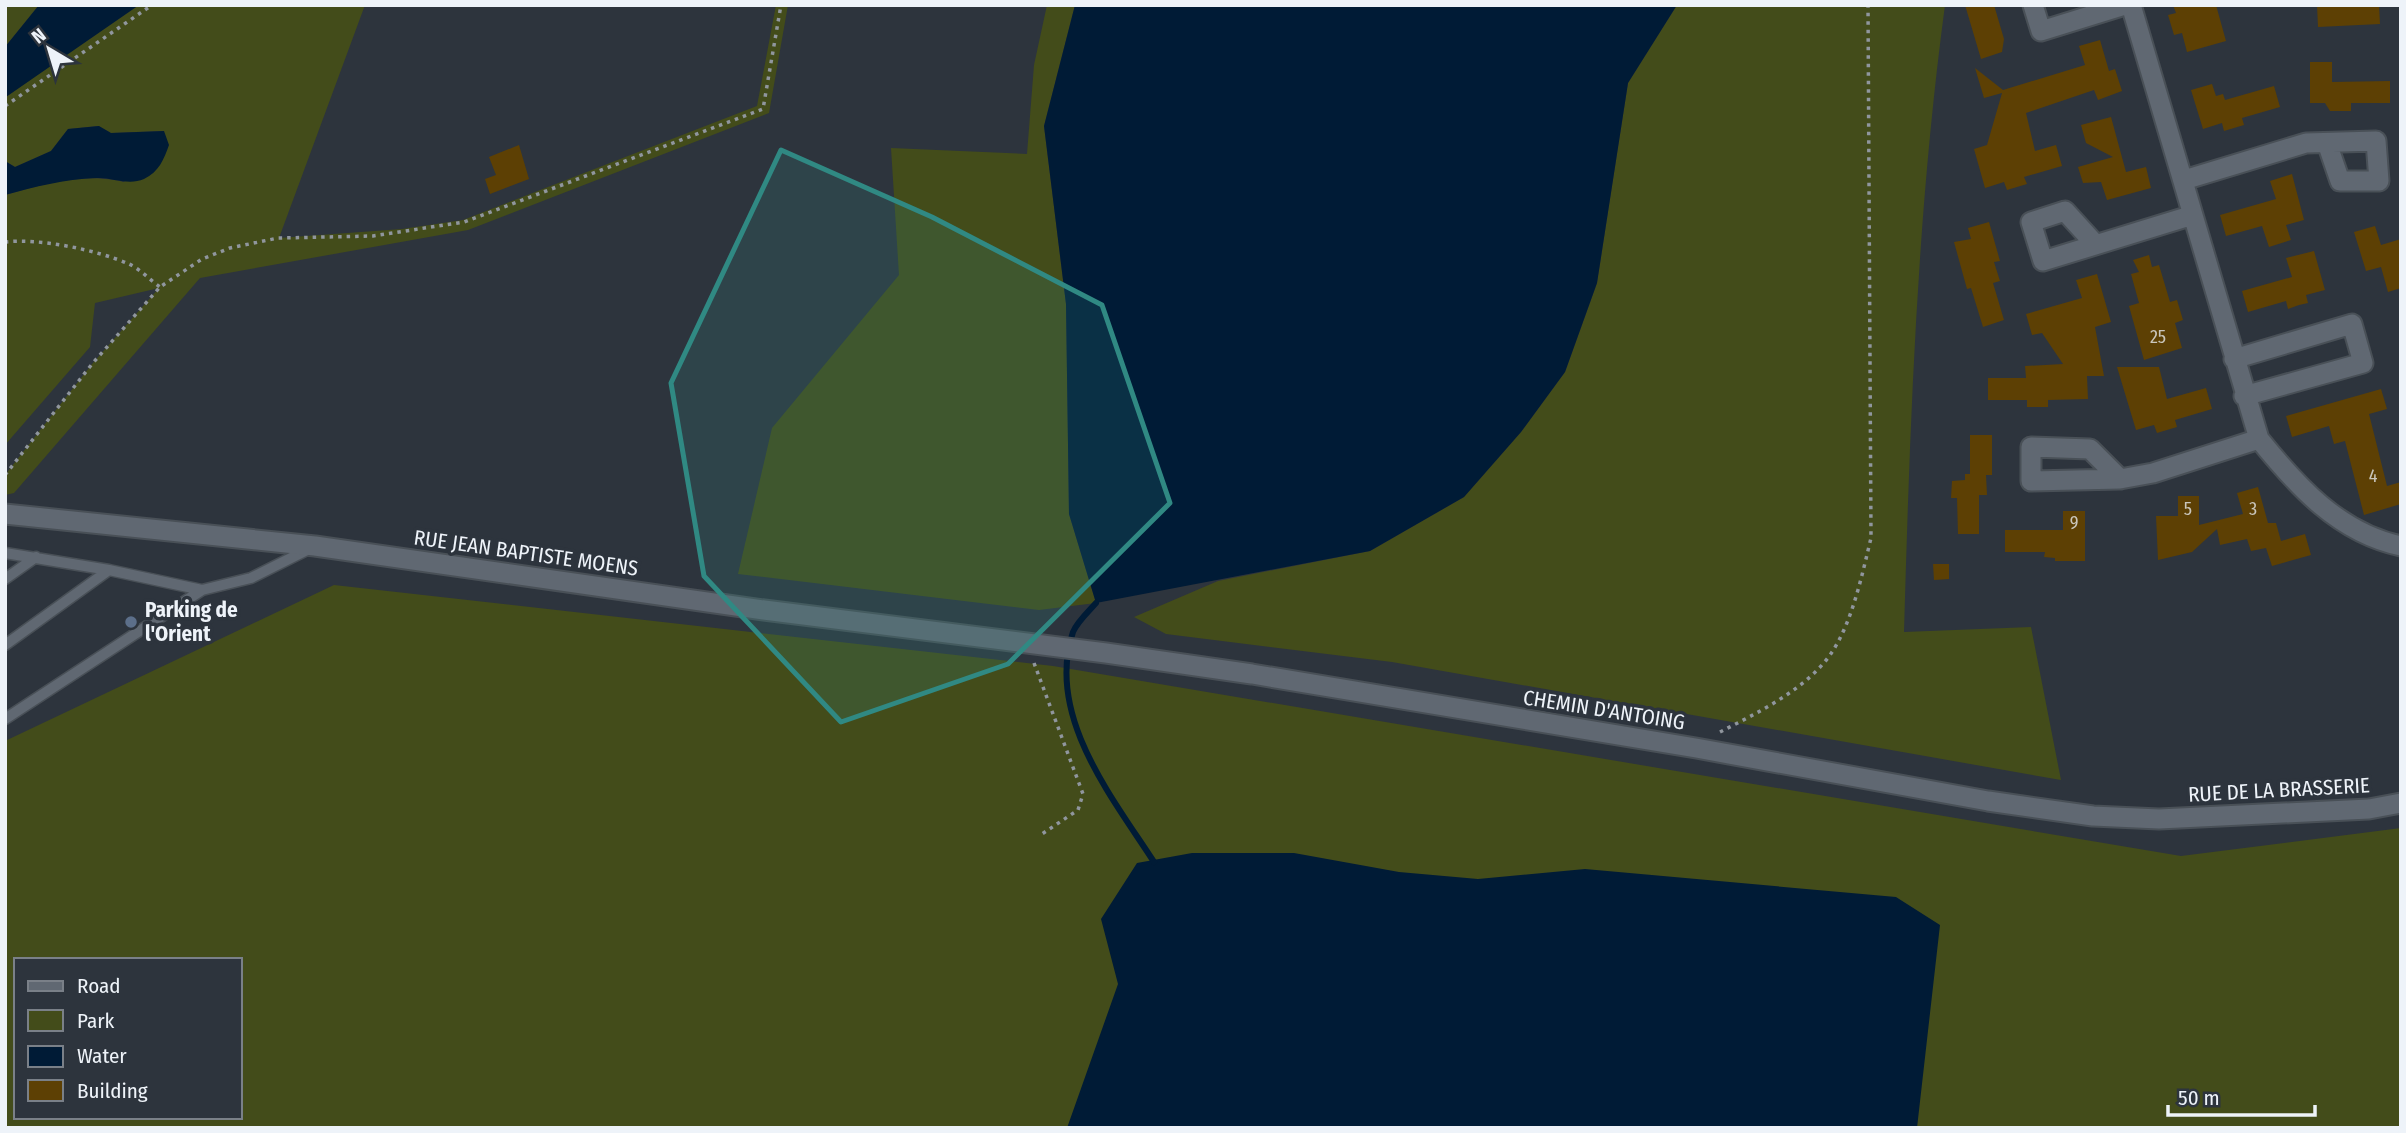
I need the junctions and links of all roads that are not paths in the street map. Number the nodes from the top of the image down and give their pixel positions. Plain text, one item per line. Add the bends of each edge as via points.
1 (2033, 5) edge
2 (2124, 5) edge
3 (2131, 5) edge
4 (2327, 143) dead end
5 (2184, 180) junction
6 (2193, 215) junction
7 (2095, 244) dead end
8 (2234, 359) junction
9 (2244, 396) junction
10 (2259, 439) junction
11 (2120, 479) dead end
12 (5, 514) edge
13 (315, 546) junction
14 (2401, 546) edge
15 (5, 553) edge
16 (36, 557) junction
17 (109, 569) junction
18 (5, 579) edge
19 (202, 590) junction
20 (5, 645) edge
21 (1036, 649) joint
22 (5, 719) edge
23 (2401, 803) edge
24 (2159, 819) joint

1 - 2 street via 2041,32
3 - 5 street
4 - 5 street via 2306,144
5 - 6 street
6 - 7 street
6 - 8 street
8 - 9 street
8 - 9 street via 2352,324 2363,363
9 - 10 street
10 - 11 street via 2154,473
10 - 14 street via 2299,488 2345,524
12 - 13 street, RUE JEAN BAPTISTE MOENS
13 - 19 lane via 251,578
13 - 21 street, RUE JEAN BAPTISTE MOENS
15 - 16 lane
16 - 17 lane
16 - 18 lane
17 - 19 lane
17 - 20 lane
19 - 22 lane
21 - 24 street, CHEMIN D'ANTOING via 1105,653 1696,748 1988,801 2093,816
23 - 24 street, RUE DE LA BRASSERIE via 2369,809

